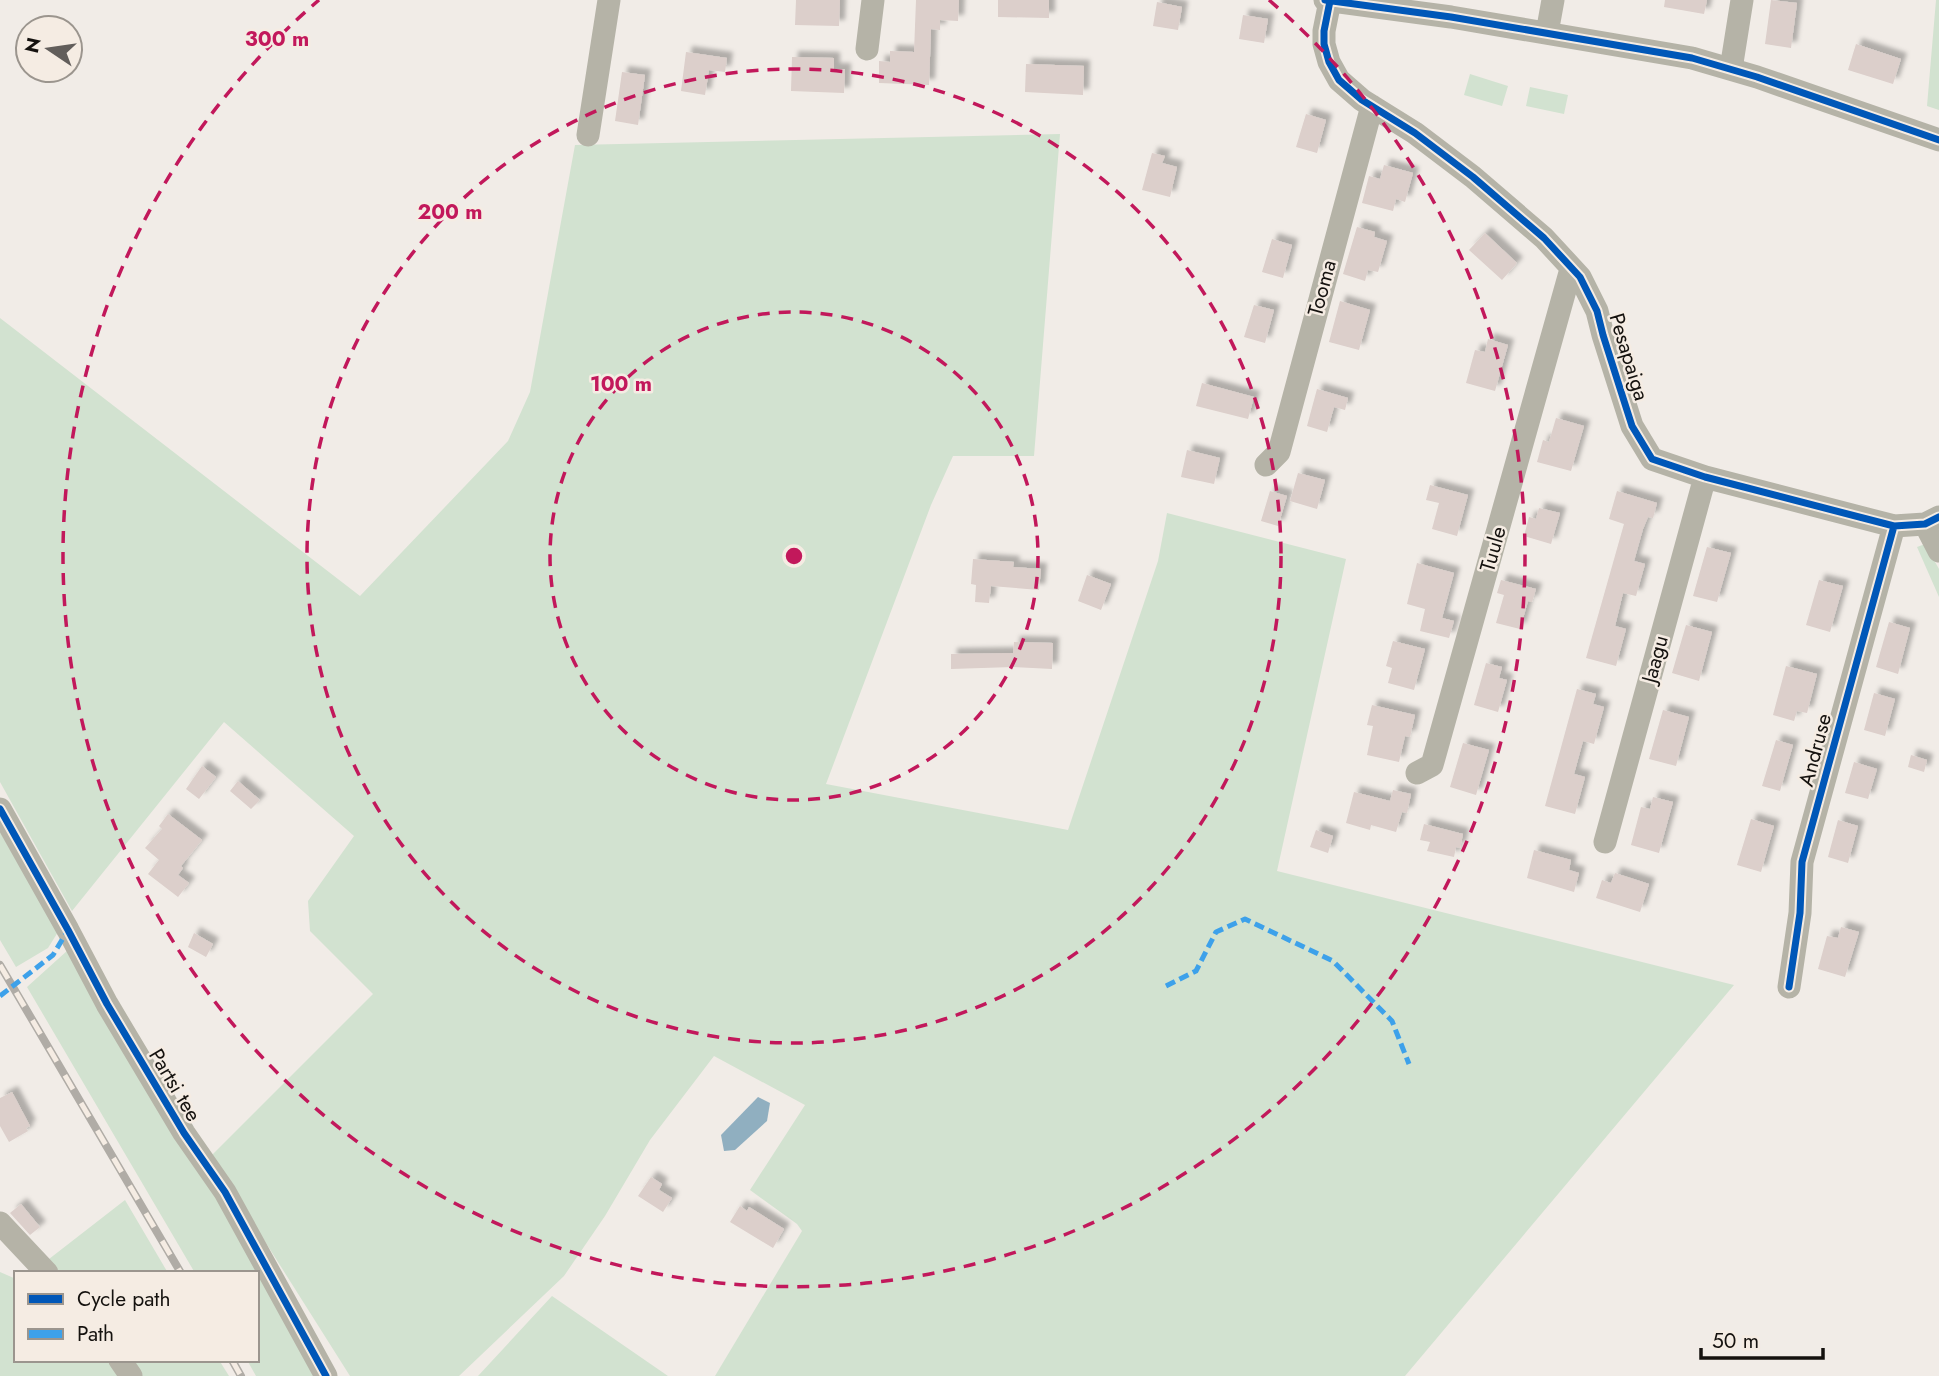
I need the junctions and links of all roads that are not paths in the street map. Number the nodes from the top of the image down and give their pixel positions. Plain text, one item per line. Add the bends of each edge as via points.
1 (609, 0) edge
2 (873, 0) edge
3 (1553, 0) edge
4 (1742, 0) edge
5 (1333, 1) edge
6 (1547, 33) junction
7 (867, 50) dead end
8 (1731, 69) junction
9 (1372, 106) junction
10 (589, 135) dead end
11 (1939, 140) edge
12 (1571, 269) junction
13 (1598, 317) junction
14 (1558, 318) junction
15 (1266, 465) dead end
16 (1705, 477) junction
17 (1932, 520) edge
18 (1894, 526) junction
19 (1939, 551) edge
20 (1418, 773) dead end
21 (0, 809) edge
22 (1605, 842) dead end
23 (1789, 987) dead end
24 (0, 1223) edge
25 (45, 1271) edge
26 (326, 1376) edge

1 - 10 street
2 - 7 street
3 - 6 street
4 - 8 street
5 - 6 street, Pesapaiga
5 - 9 street, Pesapaiga via 1324,31 1329,62 1339,80
6 - 8 street, Pesapaiga
8 - 11 street, Pesapaiga
9 - 12 street, Pesapaiga via 1473,177 1544,238
9 - 15 street, Tooma via 1279,452
12 - 13 street, Pesapaiga via 1580,277
12 - 14 street, Tuule
13 - 14 street via 1575,313
13 - 16 street, Pesapaiga via 1632,426 1652,459
14 - 20 street, Tuule via 1432,765
16 - 18 street, Pesapaiga
16 - 22 street, Jaagu
17 - 18 street, Pesapaiga
17 - 19 street
18 - 23 street, Andruse via 1802,862
21 - 26 street, Partsi tee via 107,1004 225,1192
24 - 25 street

